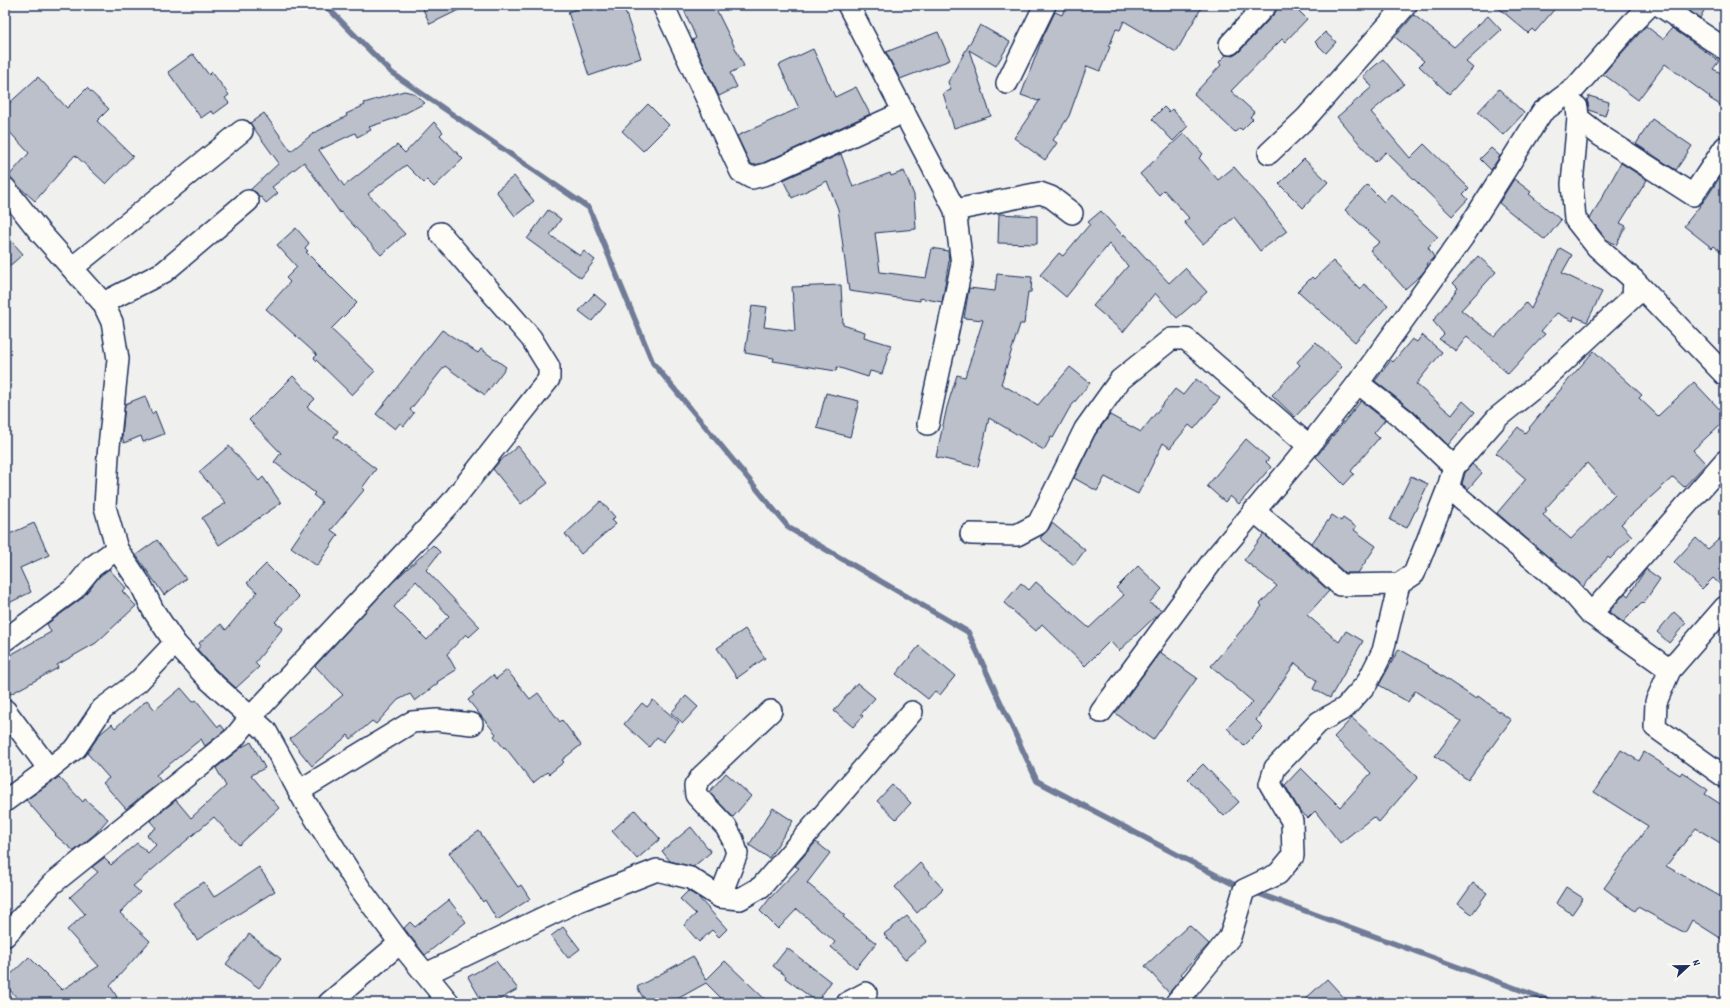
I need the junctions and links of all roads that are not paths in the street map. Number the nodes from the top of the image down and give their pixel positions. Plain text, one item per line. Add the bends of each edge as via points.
1 (663, 5) edge
2 (848, 5) edge
3 (1045, 5) edge
4 (1266, 5) edge
5 (1406, 5) edge
6 (1650, 5) edge
7 (1658, 5) edge
8 (1230, 44) dead end
9 (1725, 49) edge
10 (1007, 83) dead end
11 (1575, 88) junction
12 (904, 112) junction
13 (1578, 118) junction
14 (242, 131) dead end
15 (1725, 147) edge
16 (1269, 153) dead end
17 (5, 188) edge
18 (248, 201) dead end
19 (954, 210) junction
20 (1072, 213) dead end
21 (440, 233) dead end
22 (72, 268) junction
23 (1634, 280) junction
24 (103, 303) junction
25 (1725, 375) edge
26 (1358, 383) junction
27 (928, 424) dead end
28 (1309, 446) junction
29 (1725, 461) edge
30 (1454, 467) junction
31 (1448, 488) junction
32 (1254, 511) junction
33 (970, 534) dead end
34 (117, 549) junction
35 (1399, 584) junction
36 (1725, 606) edge
37 (1591, 614) junction
38 (5, 640) edge
39 (175, 643) junction
40 (1670, 670) junction
41 (5, 710) edge
42 (770, 710) dead end
43 (912, 712) dead end
44 (1101, 712) dead end
45 (251, 717) junction
46 (472, 724) dead end
47 (48, 769) junction
48 (1725, 777) edge
49 (299, 791) junction
50 (5, 801) edge
51 (720, 897) junction
52 (5, 936) edge
53 (400, 943) junction
54 (426, 974) junction
55 (866, 993) dead end
56 (329, 1003) edge
57 (449, 1003) edge
58 (847, 1003) edge
59 (1176, 1003) edge

1 - 12 street via 741,172 752,178 767,174
2 - 12 street
3 - 10 street
4 - 8 street
5 - 16 street via 1306,118
6 - 11 street
7 - 9 street
11 - 13 street
11 - 26 street via 1542,112 1463,237
12 - 19 street
13 - 15 street via 1693,196
13 - 23 street via 1572,184 1575,219 1597,247
14 - 22 street
17 - 22 street
18 - 24 street via 164,272
19 - 20 street via 1040,194 1051,197
19 - 27 street via 962,264
21 - 45 street via 531,338 549,367 549,379 451,503
22 - 24 street
23 - 25 street
23 - 30 street via 1633,297 1539,384 1498,417
24 - 34 street via 112,322 118,359 105,507
26 - 28 street
26 - 30 street via 1405,420
28 - 32 street
28 - 33 street via 1186,339 1171,339 1120,380 1085,429 1038,524 1017,535
29 - 37 street
30 - 31 street
31 - 35 street via 1414,574
31 - 37 street via 1570,590
32 - 35 street via 1340,586
32 - 44 street via 1214,559
34 - 38 street via 92,567 74,589
34 - 39 street
35 - 59 street via 1383,651 1367,683 1344,708 1319,722 1275,768 1270,784 1292,820 1293,856 1278,874 1244,890 1230,937
36 - 40 street
37 - 40 street
39 - 45 street via 208,679
39 - 47 street via 138,682 102,709 76,748
40 - 48 street via 1656,702 1655,727
41 - 47 street
42 - 51 street via 702,776 695,786 696,796 726,827 736,853
43 - 51 street via 761,887 740,899
45 - 49 street via 266,731
45 - 52 street via 234,738 52,884
46 - 49 street via 437,720 412,722
47 - 50 street
49 - 53 street via 359,887
51 - 54 street via 690,878 657,870 578,901
53 - 54 street
53 - 56 street
54 - 57 street
55 - 58 street

